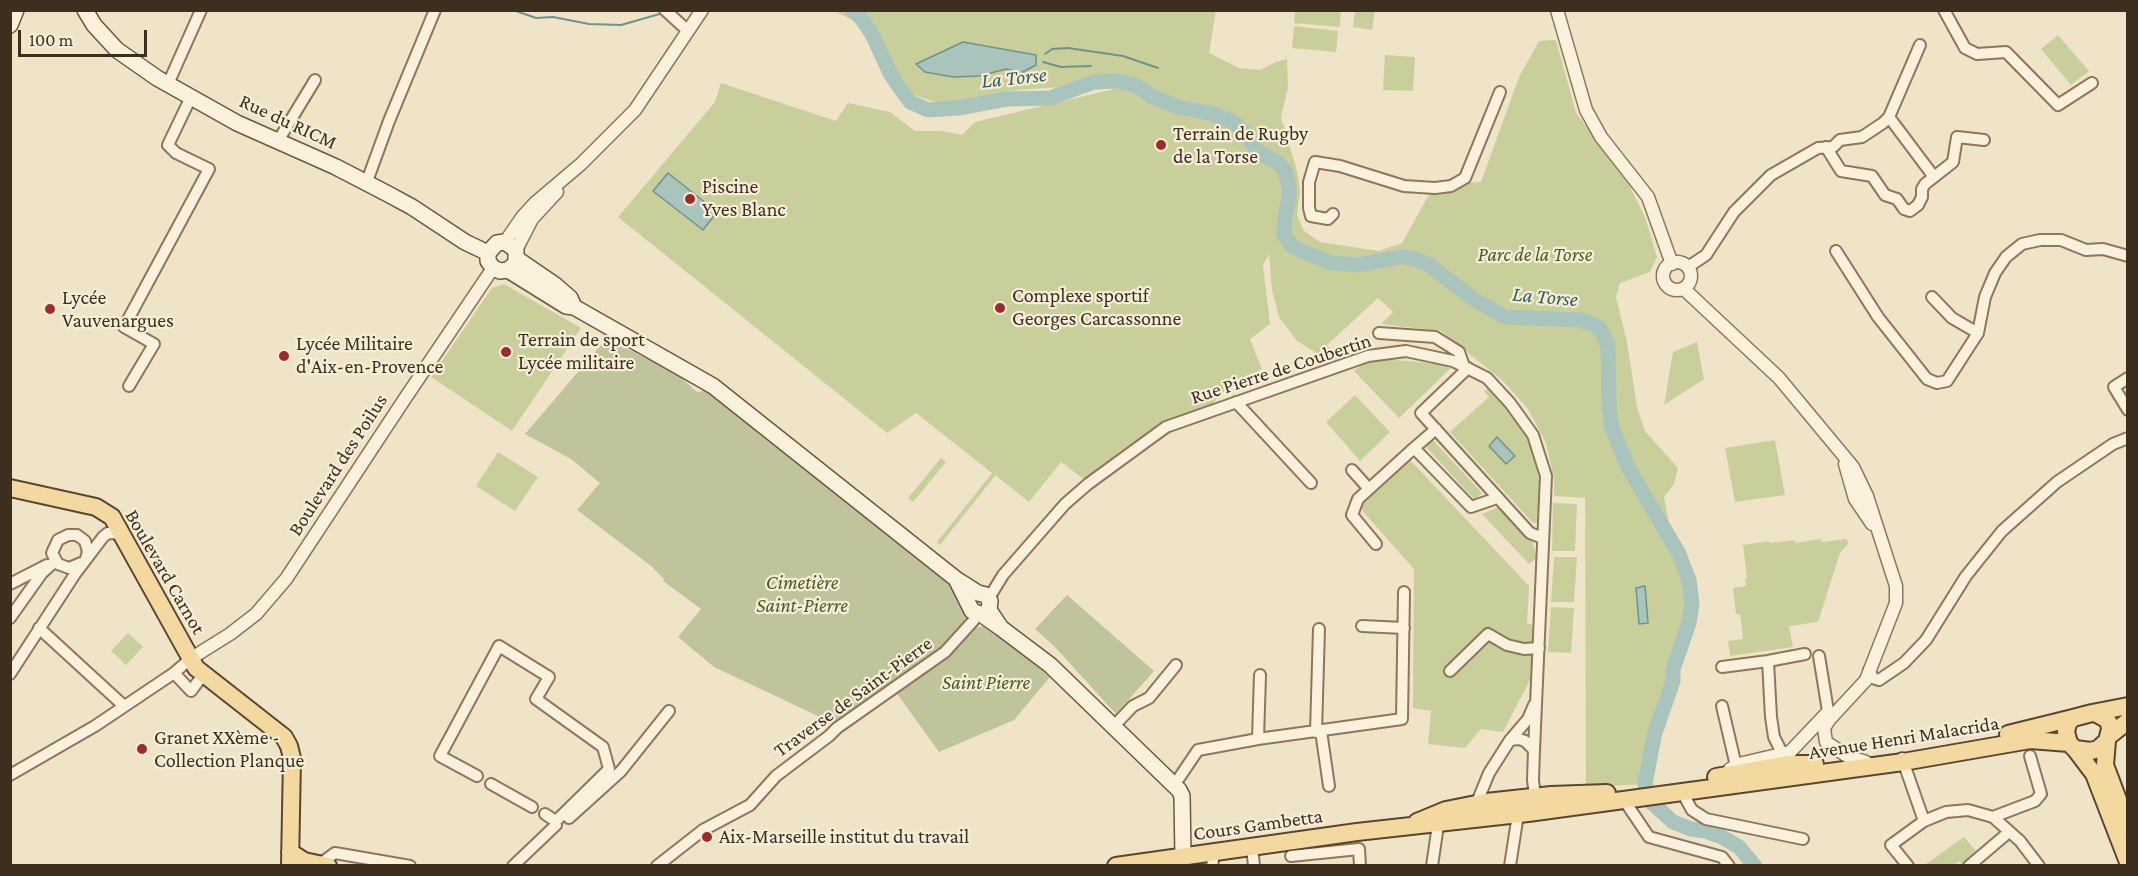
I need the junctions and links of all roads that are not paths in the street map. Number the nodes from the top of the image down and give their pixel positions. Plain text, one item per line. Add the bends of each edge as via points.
1 (16, 10) edge
2 (85, 10) edge
3 (201, 10) edge
4 (435, 10) edge
5 (702, 10) edge
6 (1557, 10) edge
7 (1944, 10) edge
8 (669, 15) edge
9 (10, 25) edge
10 (687, 31) junction
11 (1920, 45) dead end
12 (315, 80) dead end
13 (2092, 83) dead end
14 (168, 84) junction
15 (1500, 92) dead end
16 (191, 97) junction
17 (1889, 117) junction
18 (1984, 140) dead end
19 (278, 141) junction
20 (1826, 147) junction
21 (1934, 177) junction
22 (366, 184) junction
23 (1333, 214) dead end
24 (1836, 251) dead end
25 (2127, 256) edge
26 (505, 257) junction
27 (1672, 264) junction
28 (1688, 267) junction
29 (1684, 288) junction
30 (1932, 297) dead end
31 (1379, 333) dead end
32 (1978, 333) junction
33 (1466, 367) junction
34 (2127, 378) edge
35 (129, 386) dead end
36 (1236, 402) junction
37 (2127, 410) edge
38 (1436, 429) junction
39 (2127, 438) edge
40 (1414, 448) junction
41 (1352, 470) dead end
42 (1311, 483) dead end
43 (10, 488) edge
44 (1369, 489) junction
45 (1497, 498) junction
46 (112, 517) junction
47 (123, 534) junction
48 (77, 535) junction
49 (1543, 538) junction
50 (1376, 544) dead end
51 (85, 560) junction
52 (55, 561) junction
53 (10, 584) edge
54 (1404, 592) dead end
55 (982, 602) junction
56 (10, 618) edge
57 (1362, 626) dead end
58 (39, 628) junction
59 (1404, 628) junction
60 (1319, 629) dead end
61 (1539, 648) junction
62 (1805, 654) dead end
63 (1819, 656) dead end
64 (190, 659) junction
65 (1768, 662) junction
66 (1176, 665) dead end
67 (1722, 667) dead end
68 (1869, 670) junction
69 (1450, 671) dead end
70 (10, 674) edge
71 (174, 674) junction
72 (203, 675) junction
73 (1260, 675) dead end
74 (1884, 677) junction
75 (1538, 696) junction
76 (1851, 697) junction
77 (124, 706) junction
78 (1722, 706) dead end
79 (2127, 706) edge
80 (669, 711) dead end
81 (1828, 711) junction
82 (2095, 712) junction
83 (2073, 718) junction
84 (2127, 721) edge
85 (1113, 728) junction
86 (1318, 731) junction
87 (2108, 738) junction
88 (1258, 739) junction
89 (1510, 740) junction
90 (1826, 742) junction
91 (1798, 746) junction
92 (2072, 746) junction
93 (1534, 750) junction
94 (1783, 755) junction
95 (2030, 756) dead end
96 (1902, 760) junction
97 (1866, 762) junction
98 (1810, 769) junction
99 (1727, 772) junction
100 (10, 775) edge
101 (477, 776) dead end
102 (1745, 783) junction
103 (491, 784) dead end
104 (1175, 784) junction
105 (1329, 786) dead end
106 (1682, 792) junction
107 (1646, 793) junction
108 (1535, 796) junction
109 (1581, 800) junction
110 (1624, 800) junction
111 (1471, 805) junction
112 (532, 807) dead end
113 (545, 814) dead end
114 (1518, 814) junction
115 (1993, 817) junction
116 (1438, 819) junction
117 (1924, 822) junction
118 (555, 824) junction
119 (2127, 826) edge
120 (2009, 832) junction
121 (1803, 839) dead end
122 (1252, 847) junction
123 (1291, 856) dead end
124 (1183, 857) junction
125 (290, 859) edge
126 (1213, 859) edge
127 (2127, 862) edge
128 (2032, 863) edge
129 (321, 865) edge
130 (410, 866) edge
131 (513, 866) edge
132 (657, 866) edge
133 (1116, 866) edge
134 (1254, 866) edge
135 (1360, 866) edge
136 (1432, 866) edge
137 (1510, 866) edge
138 (1729, 866) edge
139 (1908, 866) edge
140 (1969, 866) edge

1 - 9 main road
2 - 14 main road, Rue du RICM via 117,50
3 - 14 street
4 - 22 street
5 - 10 street, Boulevard des Poilus
6 - 27 street via 1586,110 1647,197
7 - 13 street via 1965,48 1977,54 2006,52 2058,105
8 - 10 street
10 - 26 street, Boulevard des Poilus via 635,110 523,216
11 - 17 street
12 - 19 street
14 - 16 main road, Rue du RICM
15 - 23 street via 1466,178 1451,186 1404,186 1315,162 1310,182 1311,216 1328,219
16 - 19 main road, Rue du RICM
16 - 35 street via 168,145 209,169 124,327 154,344
17 - 20 street via 1862,137
17 - 21 street
18 - 21 street via 1957,136 1953,162
19 - 22 main road, Rue du RICM
20 - 21 street via 1841,171 1872,176 1885,195 1897,199 1910,211 1918,205 1922,189
20 - 28 street via 1771,175 1734,212 1706,255
22 - 26 main road, Rue du RICM via 412,207 465,242
24 - 32 street via 1878,317 1928,379 1937,383 1947,381
25 - 32 street via 2103,249 2086,250 2061,240 2022,244 1995,273 1985,297
26 - 55 main road, Rue du RICM via 566,306 713,386
26 - 64 street, Boulevard des Poilus via 404,400 286,579 256,614
27 - 28 street
27 - 29 street via 1665,270 1664,281 1672,289
28 - 29 street via 1691,280
29 - 68 street via 1779,378 1843,457 1855,499 1880,535 1897,595
30 - 32 street via 1952,318
31 - 33 street via 1435,337 1459,352
33 - 36 street, Rue Pierre de Coubertin via 1406,351 1368,356
33 - 38 street via 1421,413
33 - 49 street, Rue Pierre de Coubertin via 1487,378 1533,435 1546,476
34 - 37 street via 2114,387
36 - 42 street
36 - 55 street, Rue Pierre de Coubertin via 1166,427 1088,484 1057,512
38 - 40 street
38 - 45 street
39 - 74 street via 2064,477 2002,531 1965,576 1926,640
40 - 44 street
40 - 45 street via 1471,507
41 - 44 street
43 - 46 main road, Boulevard Carnot via 96,507
44 - 50 street via 1358,499 1352,515
45 - 49 street via 1530,533
46 - 47 main road, Boulevard Carnot
46 - 48 street via 96,536
47 - 51 street via 108,533
47 - 64 main road, Boulevard Carnot
48 - 51 street via 87,547
48 - 52 street via 58,540 52,549
49 - 61 street, Rue Pierre de Coubertin
51 - 52 street via 69,568
51 - 58 street
52 - 53 street
52 - 56 street
54 - 59 street
55 - 85 main road, Rue du RICM via 1001,628 1071,684
55 - 132 street, Traverse de Saint-Pierre via 974,620 945,652 837,728 776,776 750,805 703,830
57 - 59 street
58 - 70 street
58 - 77 street
59 - 86 street via 1402,718
60 - 86 street
61 - 69 street via 1507,645 1488,634
61 - 75 street, Rue Pierre de Coubertin
62 - 65 street
63 - 81 street
64 - 71 street
64 - 72 main road, Boulevard Carnot
65 - 67 street
65 - 94 street via 1774,737
66 - 85 street via 1149,698 1133,706
68 - 74 street
68 - 76 street via 1866,680
68 - 81 street
71 - 72 street via 191,691
71 - 77 street
72 - 125 main road, Boulevard Carnot via 284,736 290,746
73 - 88 street
74 - 76 street
75 - 89 street via 1528,719
75 - 93 street, Rue Pierre de Coubertin
76 - 90 street via 1826,724
77 - 100 street
78 - 99 street
79 - 82 main road
80 - 118 street via 621,771 563,823
81 - 91 street
82 - 83 main road
82 - 87 main road via 2106,718
83 - 92 main road via 2066,732
83 - 96 main road, Avenue Henri Malacrida
84 - 87 main road
85 - 104 main road, Rue du RICM
86 - 88 street
86 - 105 street
87 - 92 main road via 2091,751
87 - 119 main road via 2105,765
88 - 104 street via 1198,750
89 - 93 street via 1525,741
89 - 111 street via 1478,800
90 - 91 street via 1813,739
90 - 97 street via 1847,756
90 - 98 street via 1824,754
91 - 94 street
92 - 96 main road, Avenue Henri Malacrida via 2030,740
92 - 127 main road via 2094,774
93 - 108 street, Rue Pierre de Coubertin
94 - 99 street
95 - 115 street via 2041,794 2035,801
96 - 97 main road, Avenue Henri Malacrida
96 - 98 main road, Avenue Henri Malacrida
96 - 117 street
97 - 98 main road, Avenue Henri Malacrida
98 - 99 main road, Avenue Henri Malacrida via 1790,764
98 - 102 main road, Avenue Henri Malacrida
99 - 102 street
99 - 107 main road, Avenue Henri Malacrida
101 - 118 street via 440,756 499,646 549,677 536,699 603,747 609,769
102 - 106 main road, Avenue Henri Malacrida
103 - 112 street
104 - 124 main road via 1182,795
106 - 107 main road, Avenue Henri Malacrida
106 - 121 street via 1692,810 1706,819
107 - 109 main road, Cours Gambetta
107 - 110 main road, Cours Gambetta
108 - 109 main road, Cours Gambetta
108 - 111 main road, Cours Gambetta
109 - 110 main road, Cours Gambetta
109 - 114 main road, Cours Gambetta
110 - 138 street via 1649,837 1722,857
111 - 116 main road, Cours Gambetta
113 - 118 street
114 - 116 main road, Cours Gambetta
114 - 137 street
115 - 117 street via 1968,810 1946,812
115 - 120 street
116 - 122 main road, Cours Gambetta via 1406,827
116 - 136 street
117 - 139 street via 1891,845
118 - 131 street
120 - 128 street via 2020,841
120 - 140 street
122 - 126 main road, Cours Gambetta
122 - 134 street
123 - 135 street via 1359,849
124 - 126 main road, Cours Gambetta
124 - 133 main road, Cours Gambetta
125 - 129 main road
129 - 130 street via 335,853

